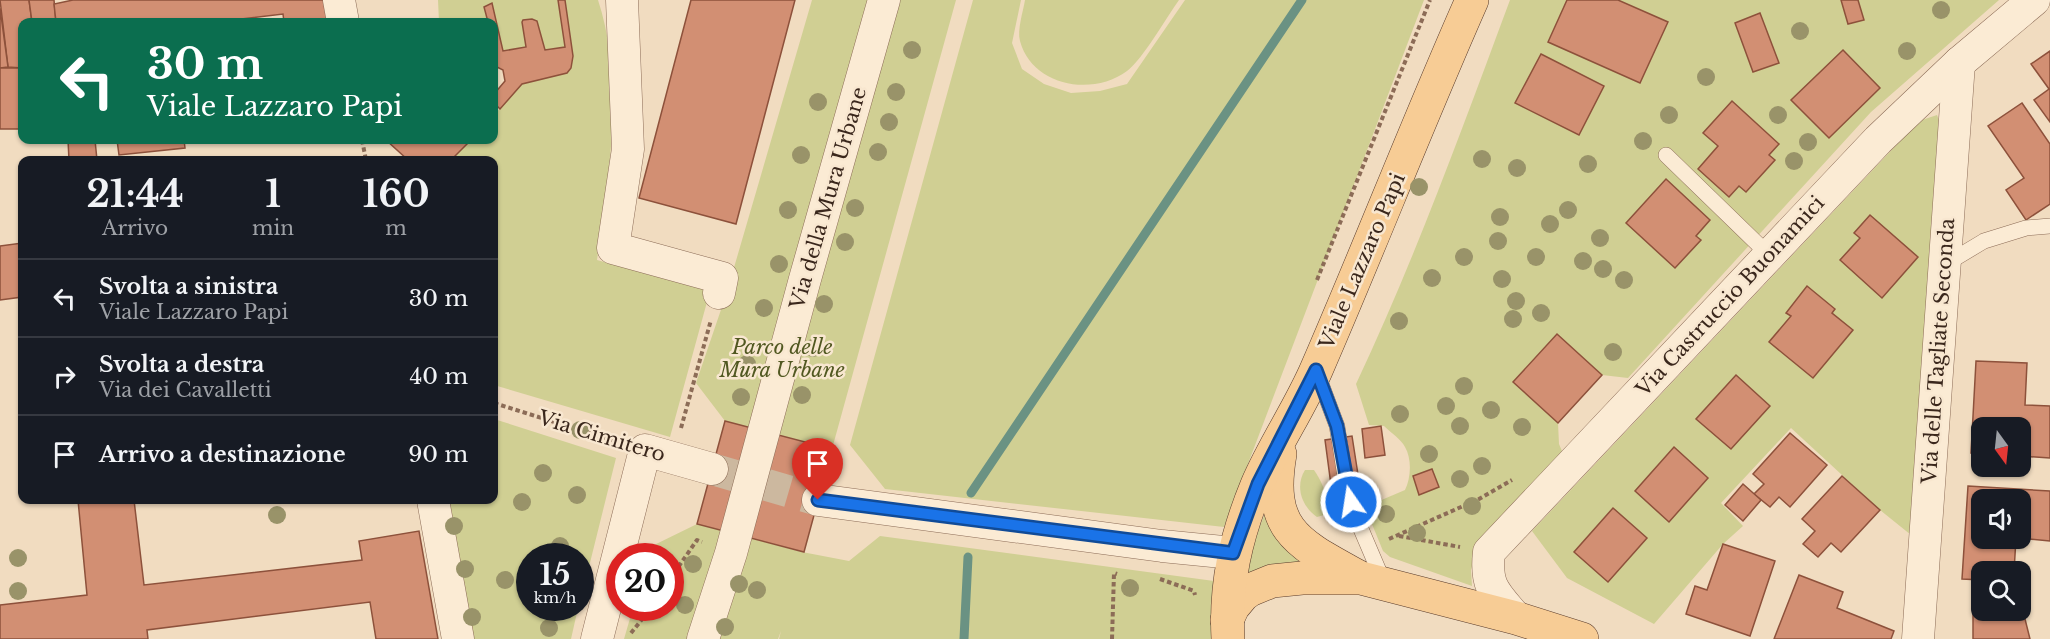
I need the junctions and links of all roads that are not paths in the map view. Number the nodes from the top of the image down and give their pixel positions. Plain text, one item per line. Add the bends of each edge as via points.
1 (339, 0) edge
2 (622, 0) edge
3 (884, 0) edge
4 (1472, 0) edge
5 (2034, 0) edge
6 (342, 18) edge
7 (1959, 63) junction
8 (1666, 156) dead end
9 (2050, 226) edge
10 (1769, 255) junction
11 (1944, 265) junction
12 (719, 293) road end
13 (1316, 370) junction
14 (1284, 434) junction
15 (712, 470) tunnel mouth
16 (818, 500) tunnel mouth
17 (434, 504) edge
18 (1233, 553) junction
19 (1373, 581) junction
20 (1516, 618) junction
21 (1227, 630) edge
22 (458, 639) edge
23 (597, 639) edge
24 (703, 639) edge
25 (1582, 639) edge
26 (1918, 639) edge

1 - 6 street
2 - 12 street via 628,149 613,248 722,278
3 - 24 street, Via della Mura Urbane via 731,552
4 - 13 main road, Viale Lazzaro Papi
5 - 7 street, Via Castruccio Buonamici
7 - 10 street, Via Castruccio Buonamici via 1878,140
7 - 11 street, Via delle Tagliate Seconda
8 - 10 lane
9 - 11 lane via 2026,228 1984,241
10 - 20 street, Via Castruccio Buonamici via 1489,552 1487,570 1493,591
11 - 26 street, Via delle Tagliate Seconda
13 - 14 main road, Viale Lazzaro Papi
13 - 19 lane via 1337,426 1347,489
14 - 18 main road, Viale Lazzaro Papi via 1258,484
14 - 19 main road via 1277,473 1283,520 1309,548
15 - 23 street, Via Cimitero via 658,454
16 - 18 street
17 - 22 street
18 - 21 main road, Viale Lazzaro Papi
19 - 20 main road
19 - 21 main road via 1272,580 1243,596 1233,608
20 - 25 main road

